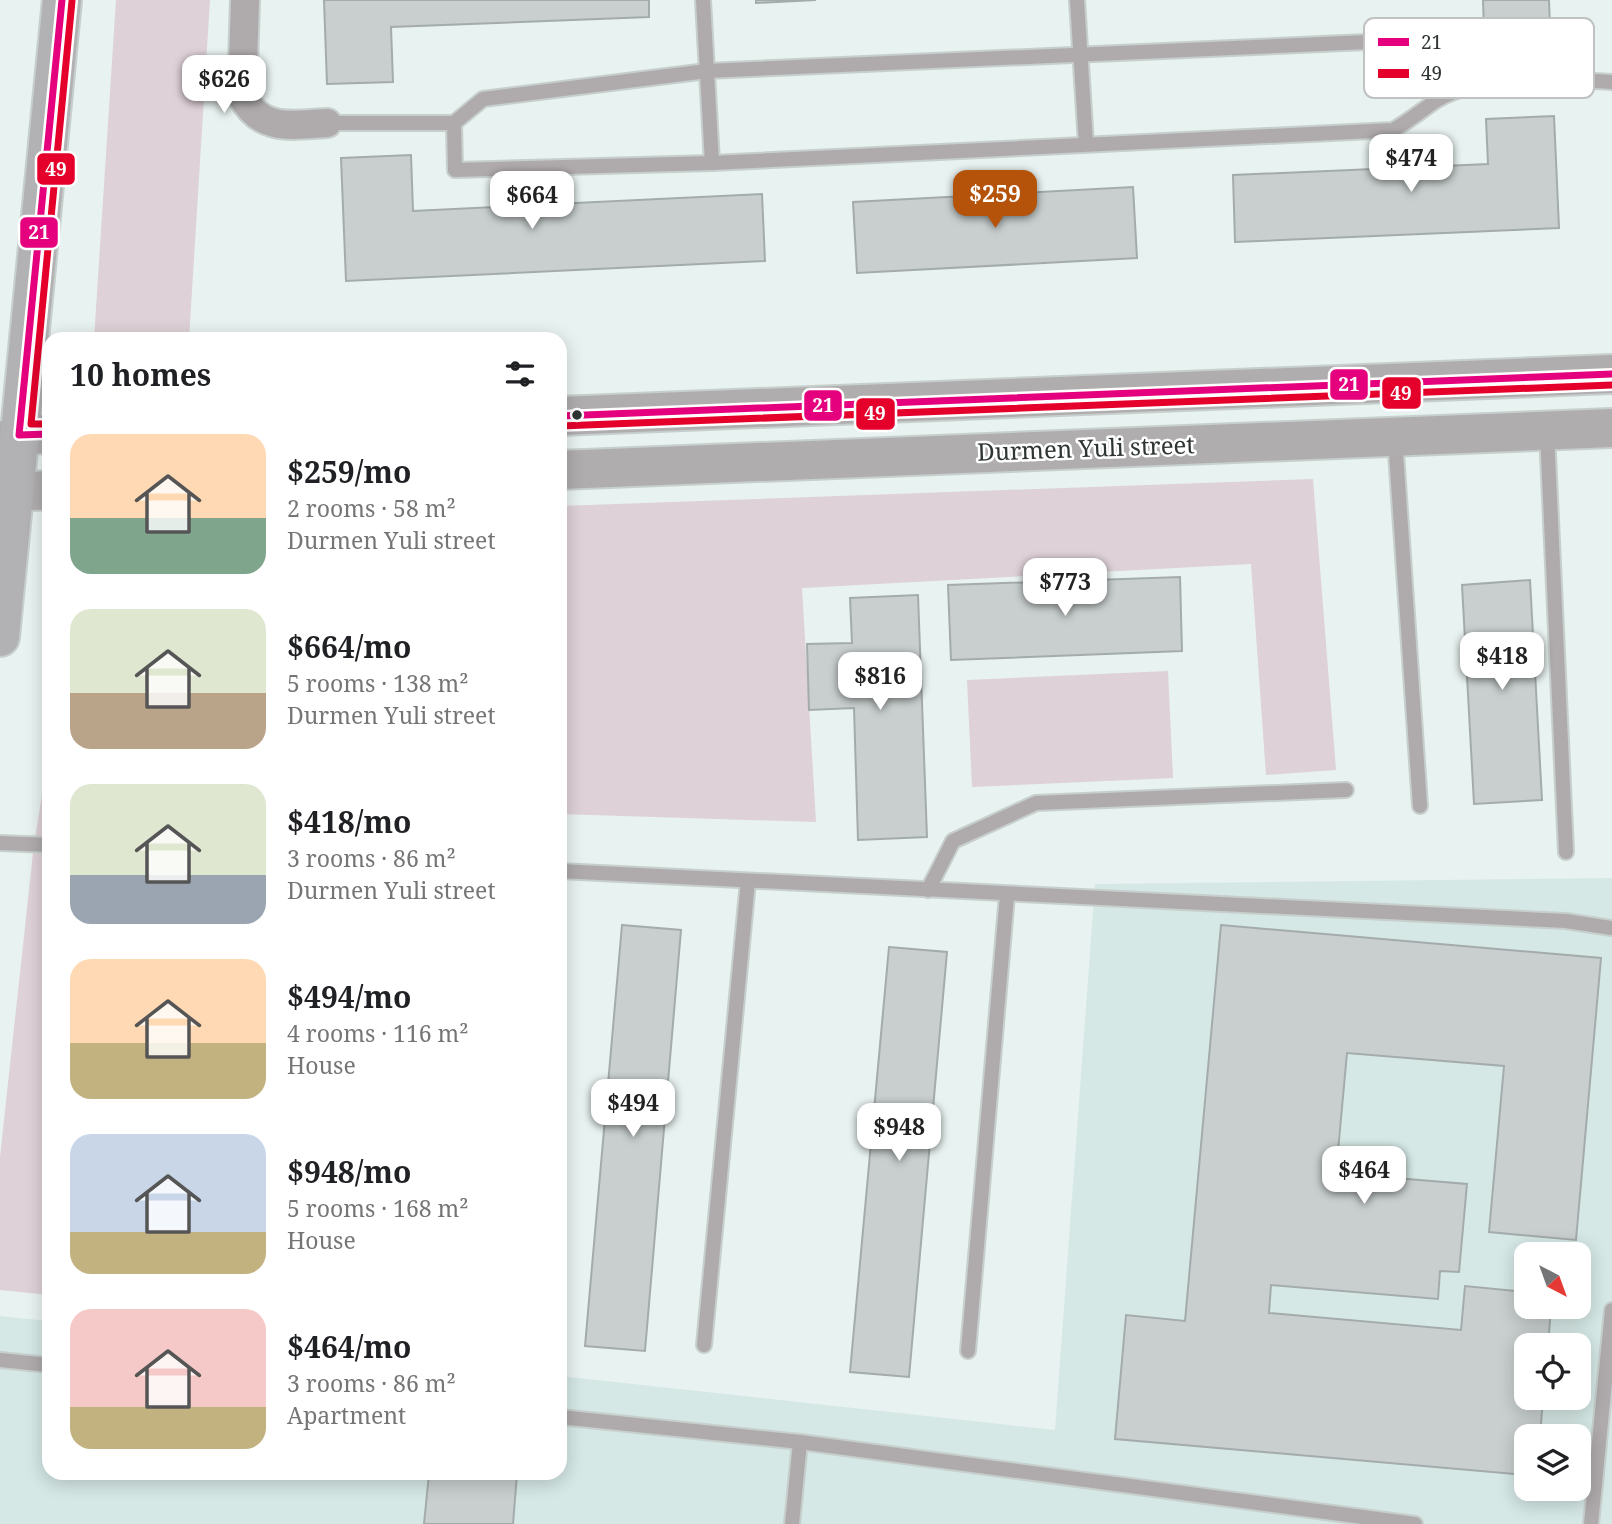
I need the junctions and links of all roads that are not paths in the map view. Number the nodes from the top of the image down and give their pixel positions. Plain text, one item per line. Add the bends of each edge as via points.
1 (62, 0) edge
2 (245, 0) edge
3 (703, 0) edge
4 (1077, 0) edge
5 (1364, 42) edge
6 (1080, 54) junction
7 (707, 71) junction
8 (1594, 81) edge
9 (1612, 82) edge
10 (1438, 99) edge
11 (327, 123) joint
12 (454, 123) junction
13 (1086, 144) junction
14 (712, 163) junction
15 (1612, 374) edge
16 (567, 416) edge
17 (1612, 428) edge
18 (1547, 431) junction
19 (23, 437) edge
20 (1395, 437) junction
21 (567, 470) edge
22 (21, 490) edge
23 (0, 637) edge
24 (1346, 790) dead end
25 (1420, 806) dead end
26 (0, 843) edge
27 (42, 845) edge
28 (1566, 852) dead end
29 (567, 871) edge
30 (748, 881) junction
31 (928, 890) junction
32 (1007, 895) junction
33 (1612, 928) edge
34 (1612, 1310) edge
35 (704, 1345) dead end
36 (968, 1351) dead end
37 (0, 1360) edge
38 (42, 1364) edge
39 (567, 1418) edge
40 (800, 1442) junction
41 (1400, 1523) edge
42 (792, 1524) edge
43 (1415, 1524) edge
44 (1591, 1524) edge

1 - 19 highway
2 - 11 street via 242,96 248,108 257,117 282,126
3 - 7 lane
4 - 6 lane
5 - 6 lane
6 - 7 lane
6 - 13 lane
7 - 12 lane via 483,99
7 - 14 lane
8 - 9 lane
10 - 13 lane via 1393,130
11 - 12 lane
12 - 14 lane via 454,170
13 - 14 lane
15 - 16 main road
17 - 18 main road, Durmen Yuli street
18 - 20 main road, Durmen Yuli street
18 - 28 lane
19 - 22 highway
20 - 21 main road, Durmen Yuli street
20 - 25 lane
22 - 23 highway
24 - 31 lane via 1036,803 953,841
26 - 27 lane
29 - 30 lane
30 - 31 lane
30 - 35 lane
31 - 32 lane
32 - 33 lane via 1566,921
32 - 36 lane
34 - 44 lane
37 - 38 lane
39 - 40 lane
40 - 41 lane
40 - 42 lane
41 - 43 lane

